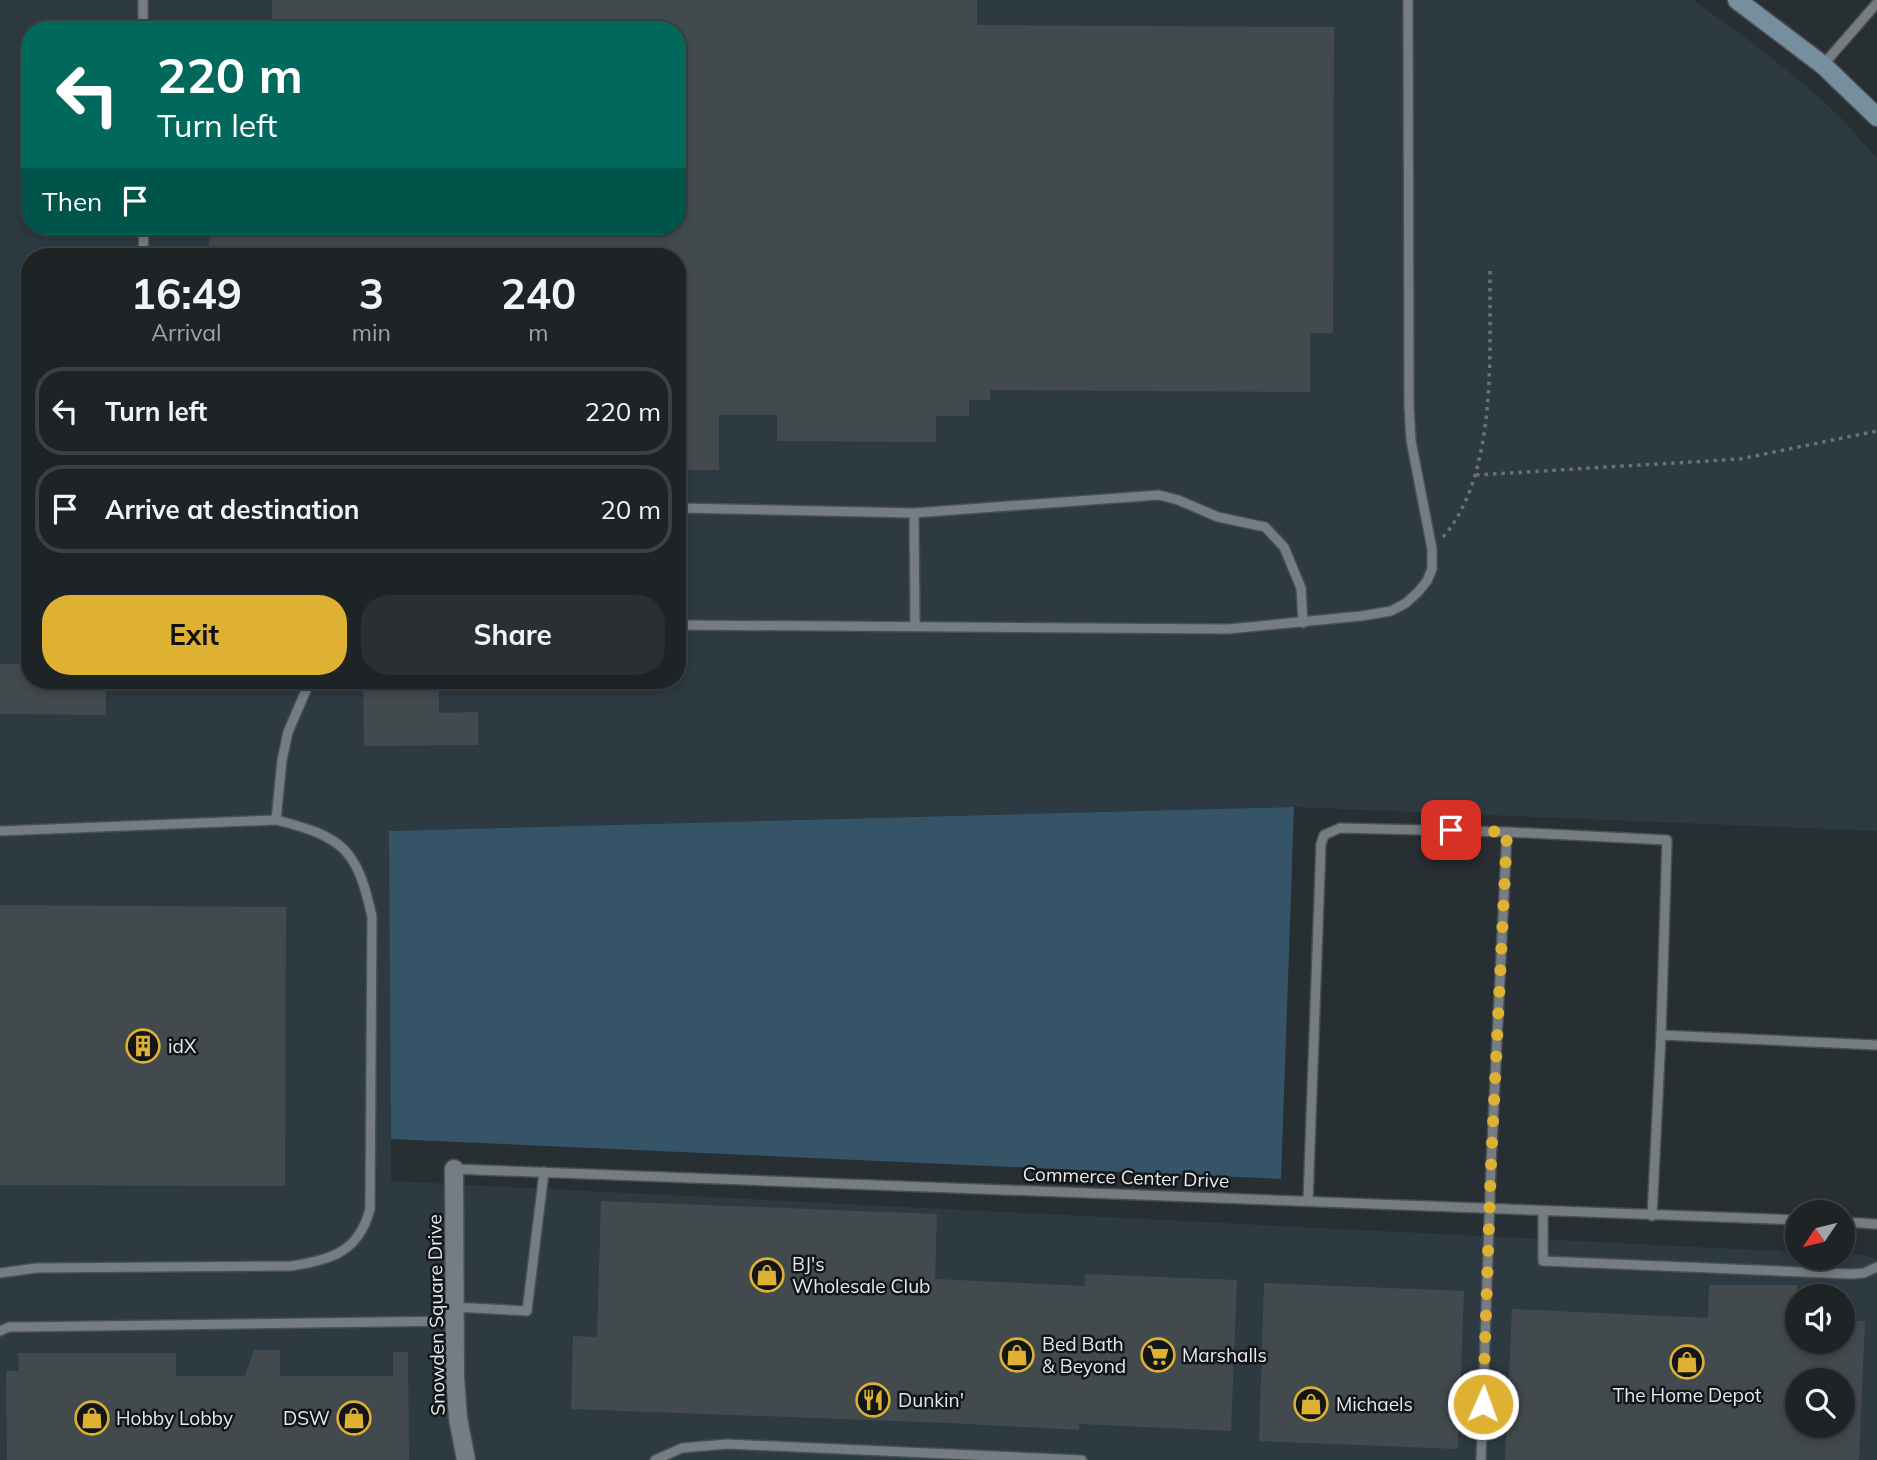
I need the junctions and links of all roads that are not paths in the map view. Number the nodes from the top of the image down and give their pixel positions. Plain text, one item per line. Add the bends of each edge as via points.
1 (143, 0) edge
2 (1408, 0) edge
3 (1737, 0) edge
4 (1877, 3) edge
5 (143, 21) edge
6 (1823, 65) junction
7 (1877, 117) edge
8 (686, 508) edge
9 (914, 513) junction
10 (1303, 623) junction
11 (686, 625) edge
12 (915, 626) junction
13 (307, 689) edge
14 (276, 820) junction
15 (0, 831) edge
16 (1507, 832) junction
17 (1661, 1035) junction
18 (1877, 1045) edge
19 (454, 1169) joint
20 (544, 1172) junction
21 (1308, 1201) junction
22 (1490, 1209) junction
23 (1543, 1211) junction
24 (1652, 1216) junction
25 (1785, 1220) edge
26 (1855, 1223) edge
27 (1877, 1224) edge
28 (1877, 1267) edge
29 (0, 1273) edge
30 (453, 1314) junction
31 (0, 1331) edge
32 (468, 1457) edge
33 (655, 1460) edge
34 (1082, 1460) edge
35 (1481, 1460) edge

1 - 5 lane
2 - 10 lane via 1409,405 1432,569 1406,603 1391,611
3 - 6 street
4 - 6 lane
6 - 7 street
8 - 9 lane
9 - 10 lane via 1159,495 1178,500 1219,517 1265,527 1284,547 1301,588
9 - 12 lane
10 - 12 lane via 1228,629
11 - 12 lane
13 - 14 lane via 288,732
14 - 15 lane
14 - 29 lane via 319,832 344,848 361,874 372,918 370,1209 365,1228 338,1254 291,1266 36,1268
16 - 17 lane via 1667,840
16 - 21 lane via 1340,828 1324,835
16 - 22 lane
17 - 18 lane
17 - 24 lane
19 - 20 lane, Commerce Center Drive
19 - 30 street, Snowden Square Drive
20 - 21 lane, Commerce Center Drive
20 - 30 lane via 527,1311
21 - 22 lane, Commerce Center Drive
22 - 23 lane, Commerce Center Drive
22 - 35 lane
23 - 24 lane, Commerce Center Drive
23 - 28 lane via 1544,1261 1852,1274
24 - 25 lane, Commerce Center Drive
26 - 27 lane
30 - 31 lane via 23,1326
30 - 32 street, Snowden Square Drive via 456,1391
33 - 34 lane via 682,1448 727,1444

